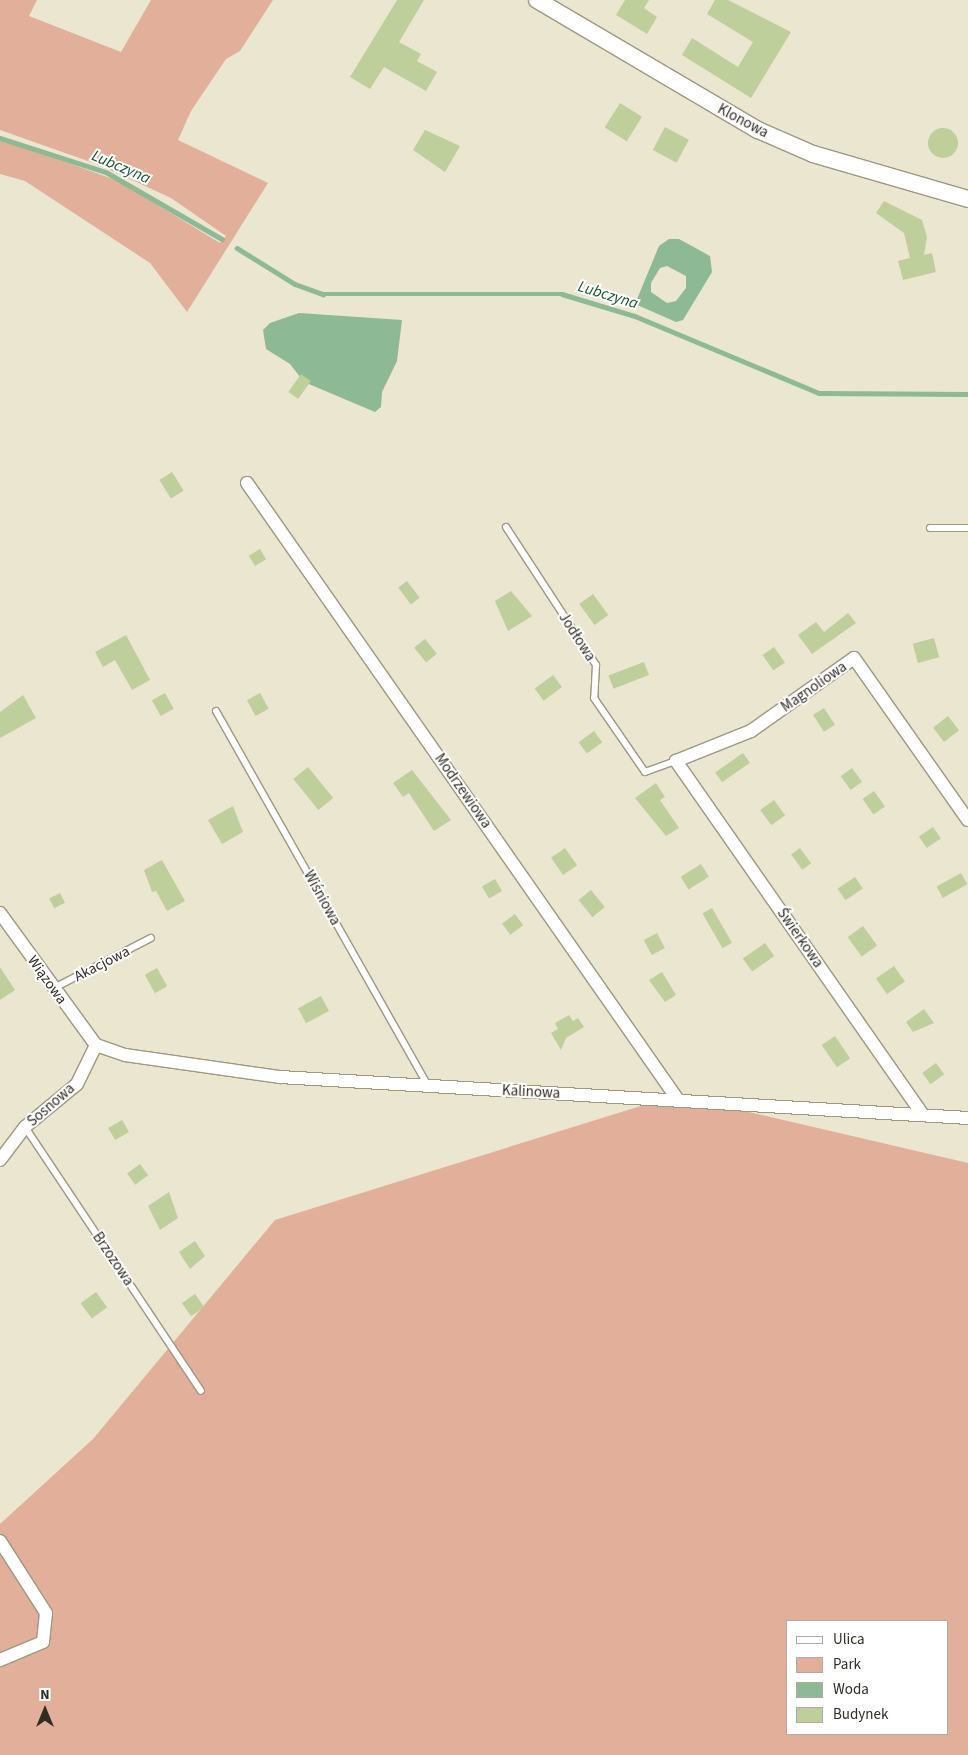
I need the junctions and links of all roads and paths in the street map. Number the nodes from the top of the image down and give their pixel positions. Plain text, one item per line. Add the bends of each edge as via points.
1 (537, 0) edge
2 (968, 199) edge
3 (247, 483) dead end
4 (506, 527) dead end
5 (930, 528) dead end
6 (968, 528) edge
7 (216, 711) dead end
8 (676, 761) junction
9 (968, 820) edge
10 (0, 913) edge
11 (151, 938) dead end
12 (52, 989) junction
13 (96, 1045) junction
14 (428, 1086) junction
15 (678, 1100) junction
16 (923, 1115) junction
17 (968, 1118) edge
18 (25, 1127) junction
19 (0, 1160) edge
20 (201, 1391) dead end
21 (0, 1541) edge
22 (0, 1660) edge

1 - 2 street, Klonowa via 758,130 813,154
3 - 15 street, Modrzewiowa
4 - 8 lane, Jodłowa via 596,665 594,698 645,772
5 - 6 lane
7 - 14 lane, Wiśniowa
8 - 9 street, Magnoliowa via 751,731 854,658
8 - 16 street, Świerkowa
10 - 12 street, Wiązowa
11 - 12 lane, Akacjowa
12 - 13 street, Wiązowa
13 - 14 street, Kalinowa via 125,1055 280,1077
13 - 18 street, Sosnowa via 77,1084
14 - 15 street, Kalinowa
15 - 16 street, Kalinowa
16 - 17 street, Kalinowa
18 - 19 street, Sosnowa
18 - 20 lane, Brzozowa
21 - 22 street via 46,1613 43,1642

